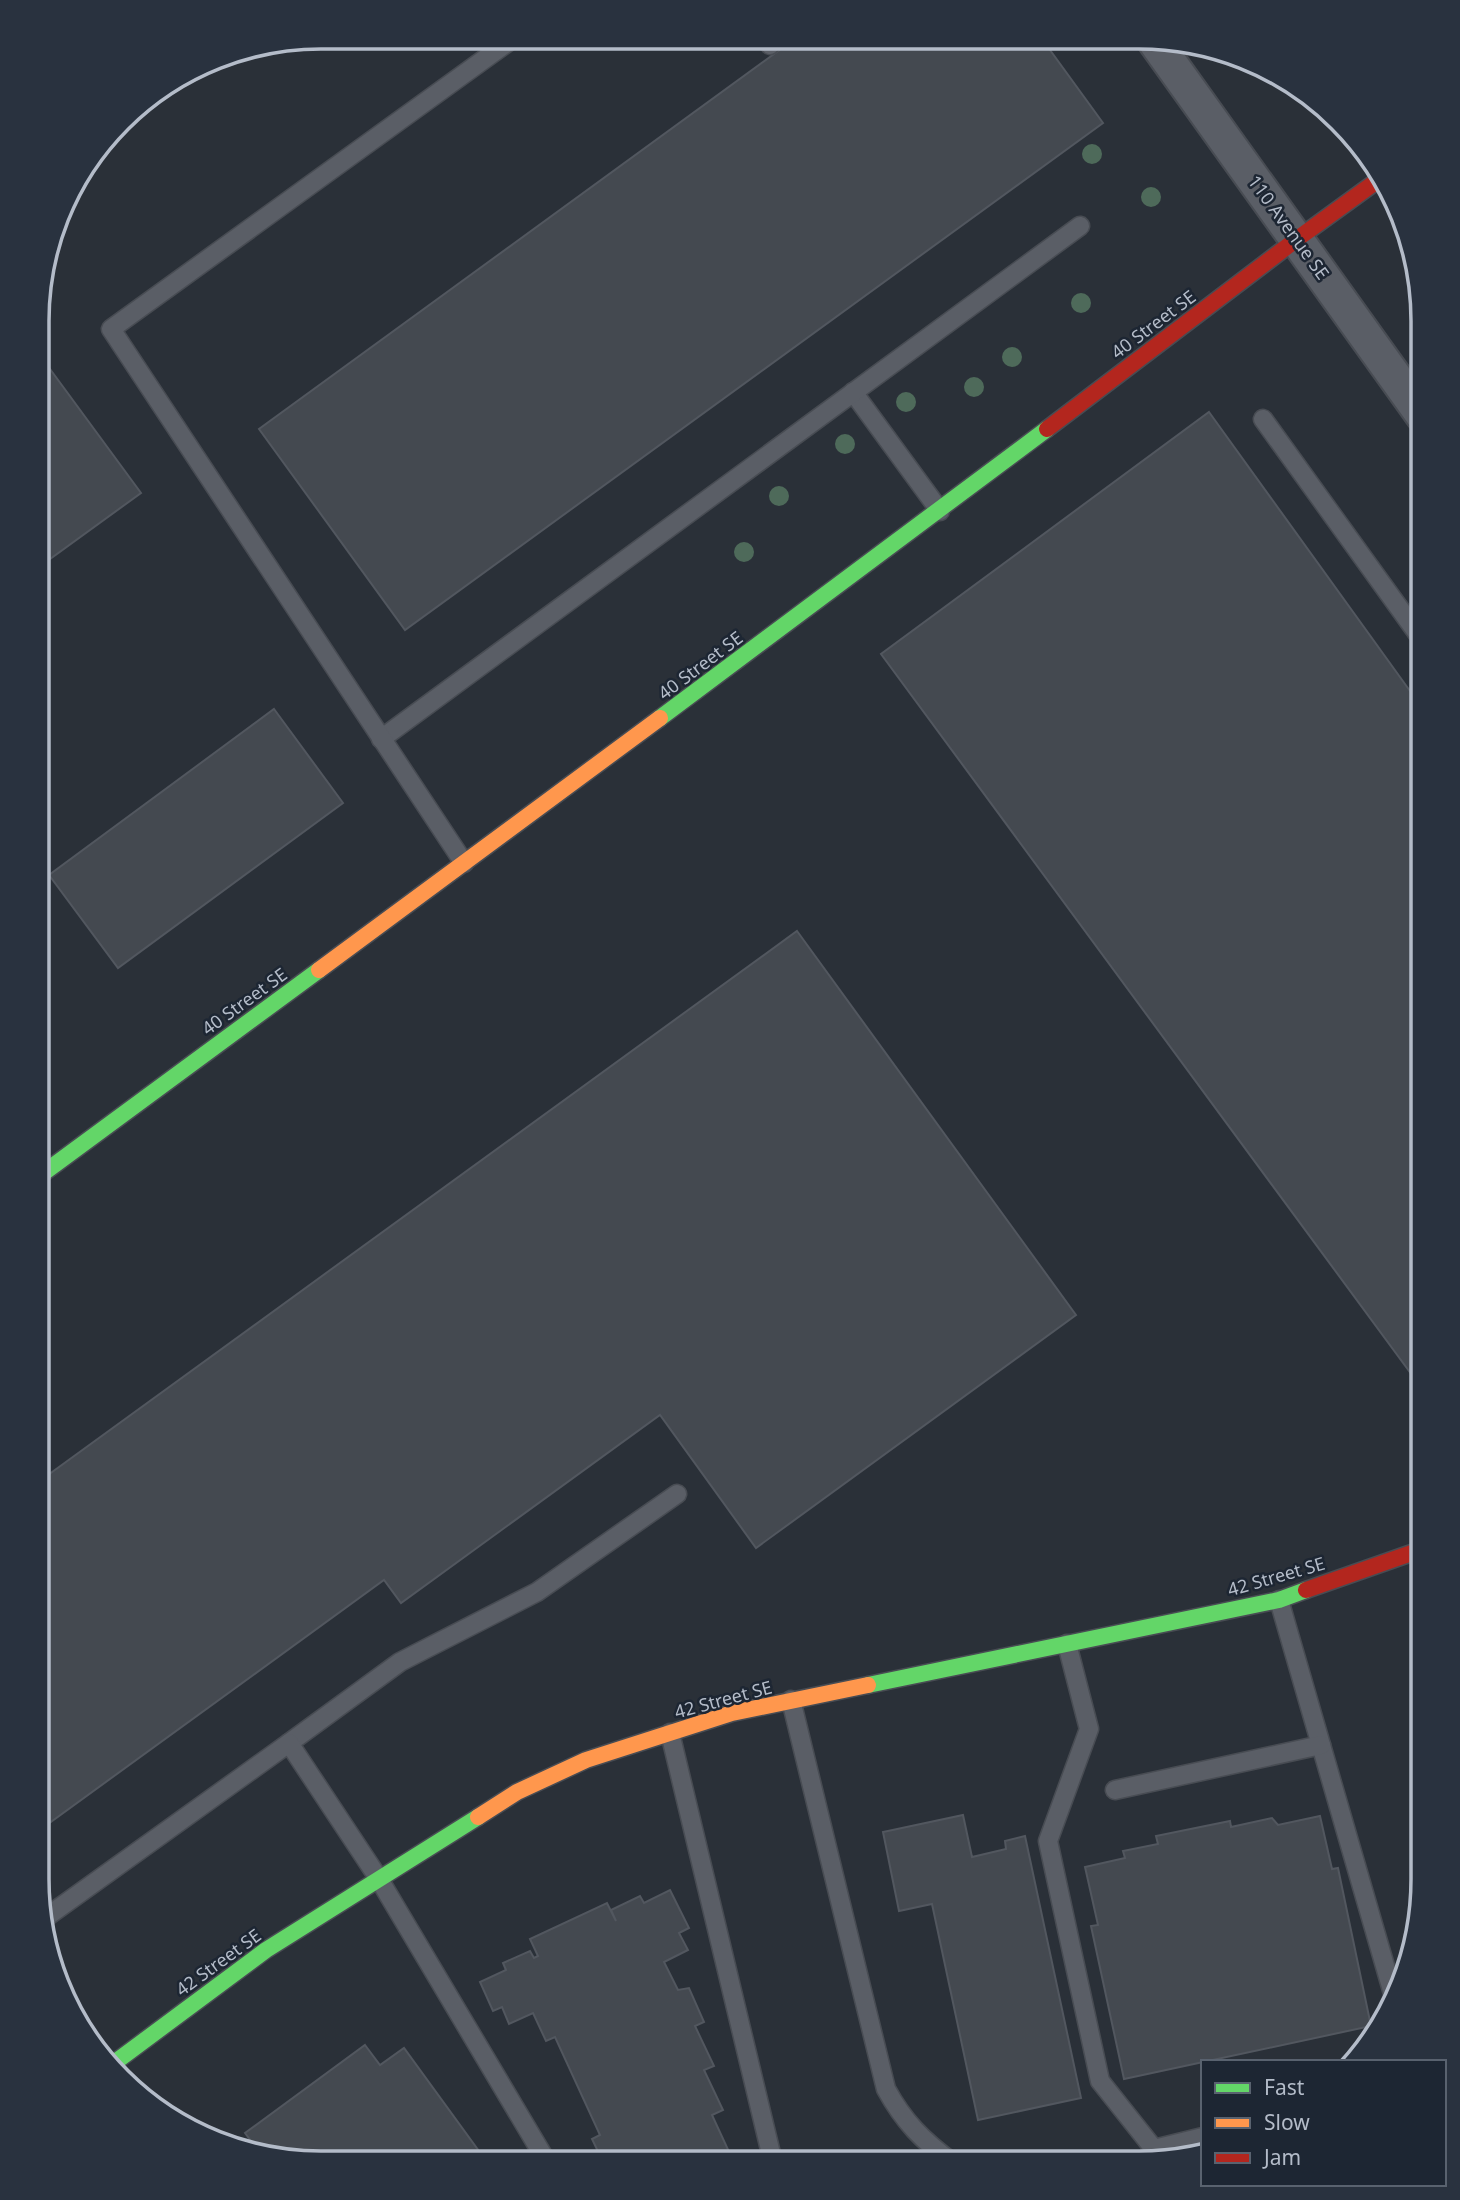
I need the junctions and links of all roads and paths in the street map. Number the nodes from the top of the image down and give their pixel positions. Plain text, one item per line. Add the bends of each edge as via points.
1 (498, 49) edge
2 (1161, 50) edge
3 (1374, 183) edge
4 (1080, 226) dead end
5 (1297, 239) junction
6 (853, 392) junction
7 (1411, 399) edge
8 (1263, 419) dead end
9 (940, 511) junction
10 (1411, 624) edge
11 (381, 738) junction
12 (464, 863) junction
13 (49, 1169) edge
14 (677, 1494) dead end
15 (1411, 1553) edge
16 (1279, 1600) junction
17 (1067, 1644) junction
18 (792, 1700) junction
19 (670, 1733) junction
20 (289, 1743) junction
21 (1321, 1745) junction
22 (1115, 1790) dead end
23 (379, 1879) junction
24 (51, 1914) edge
25 (1390, 1983) edge
26 (119, 2060) edge
27 (1201, 2137) edge
28 (540, 2151) edge
29 (770, 2151) edge
30 (937, 2151) edge

1 - 11 lane via 111,330
2 - 5 street, 110 Avenue SE
3 - 5 street, 40 Street SE
4 - 6 lane
5 - 7 street, 110 Avenue SE
5 - 9 street, 40 Street SE
6 - 9 lane
6 - 11 lane
8 - 10 lane
9 - 12 street, 40 Street SE
11 - 12 lane
12 - 13 street, 40 Street SE
14 - 20 lane via 537,1592 400,1662
15 - 16 street, 42 Street SE
16 - 17 street, 42 Street SE
16 - 21 lane
17 - 18 street, 42 Street SE
17 - 27 lane via 1089,1729 1048,1841 1100,2081 1153,2149
18 - 19 street, 42 Street SE
18 - 30 lane via 886,2089 901,2116
19 - 23 street, 42 Street SE via 586,1760 517,1792
19 - 29 lane
20 - 23 lane
20 - 24 lane
21 - 22 lane
21 - 25 lane
23 - 26 street, 42 Street SE via 266,1950
23 - 28 lane

